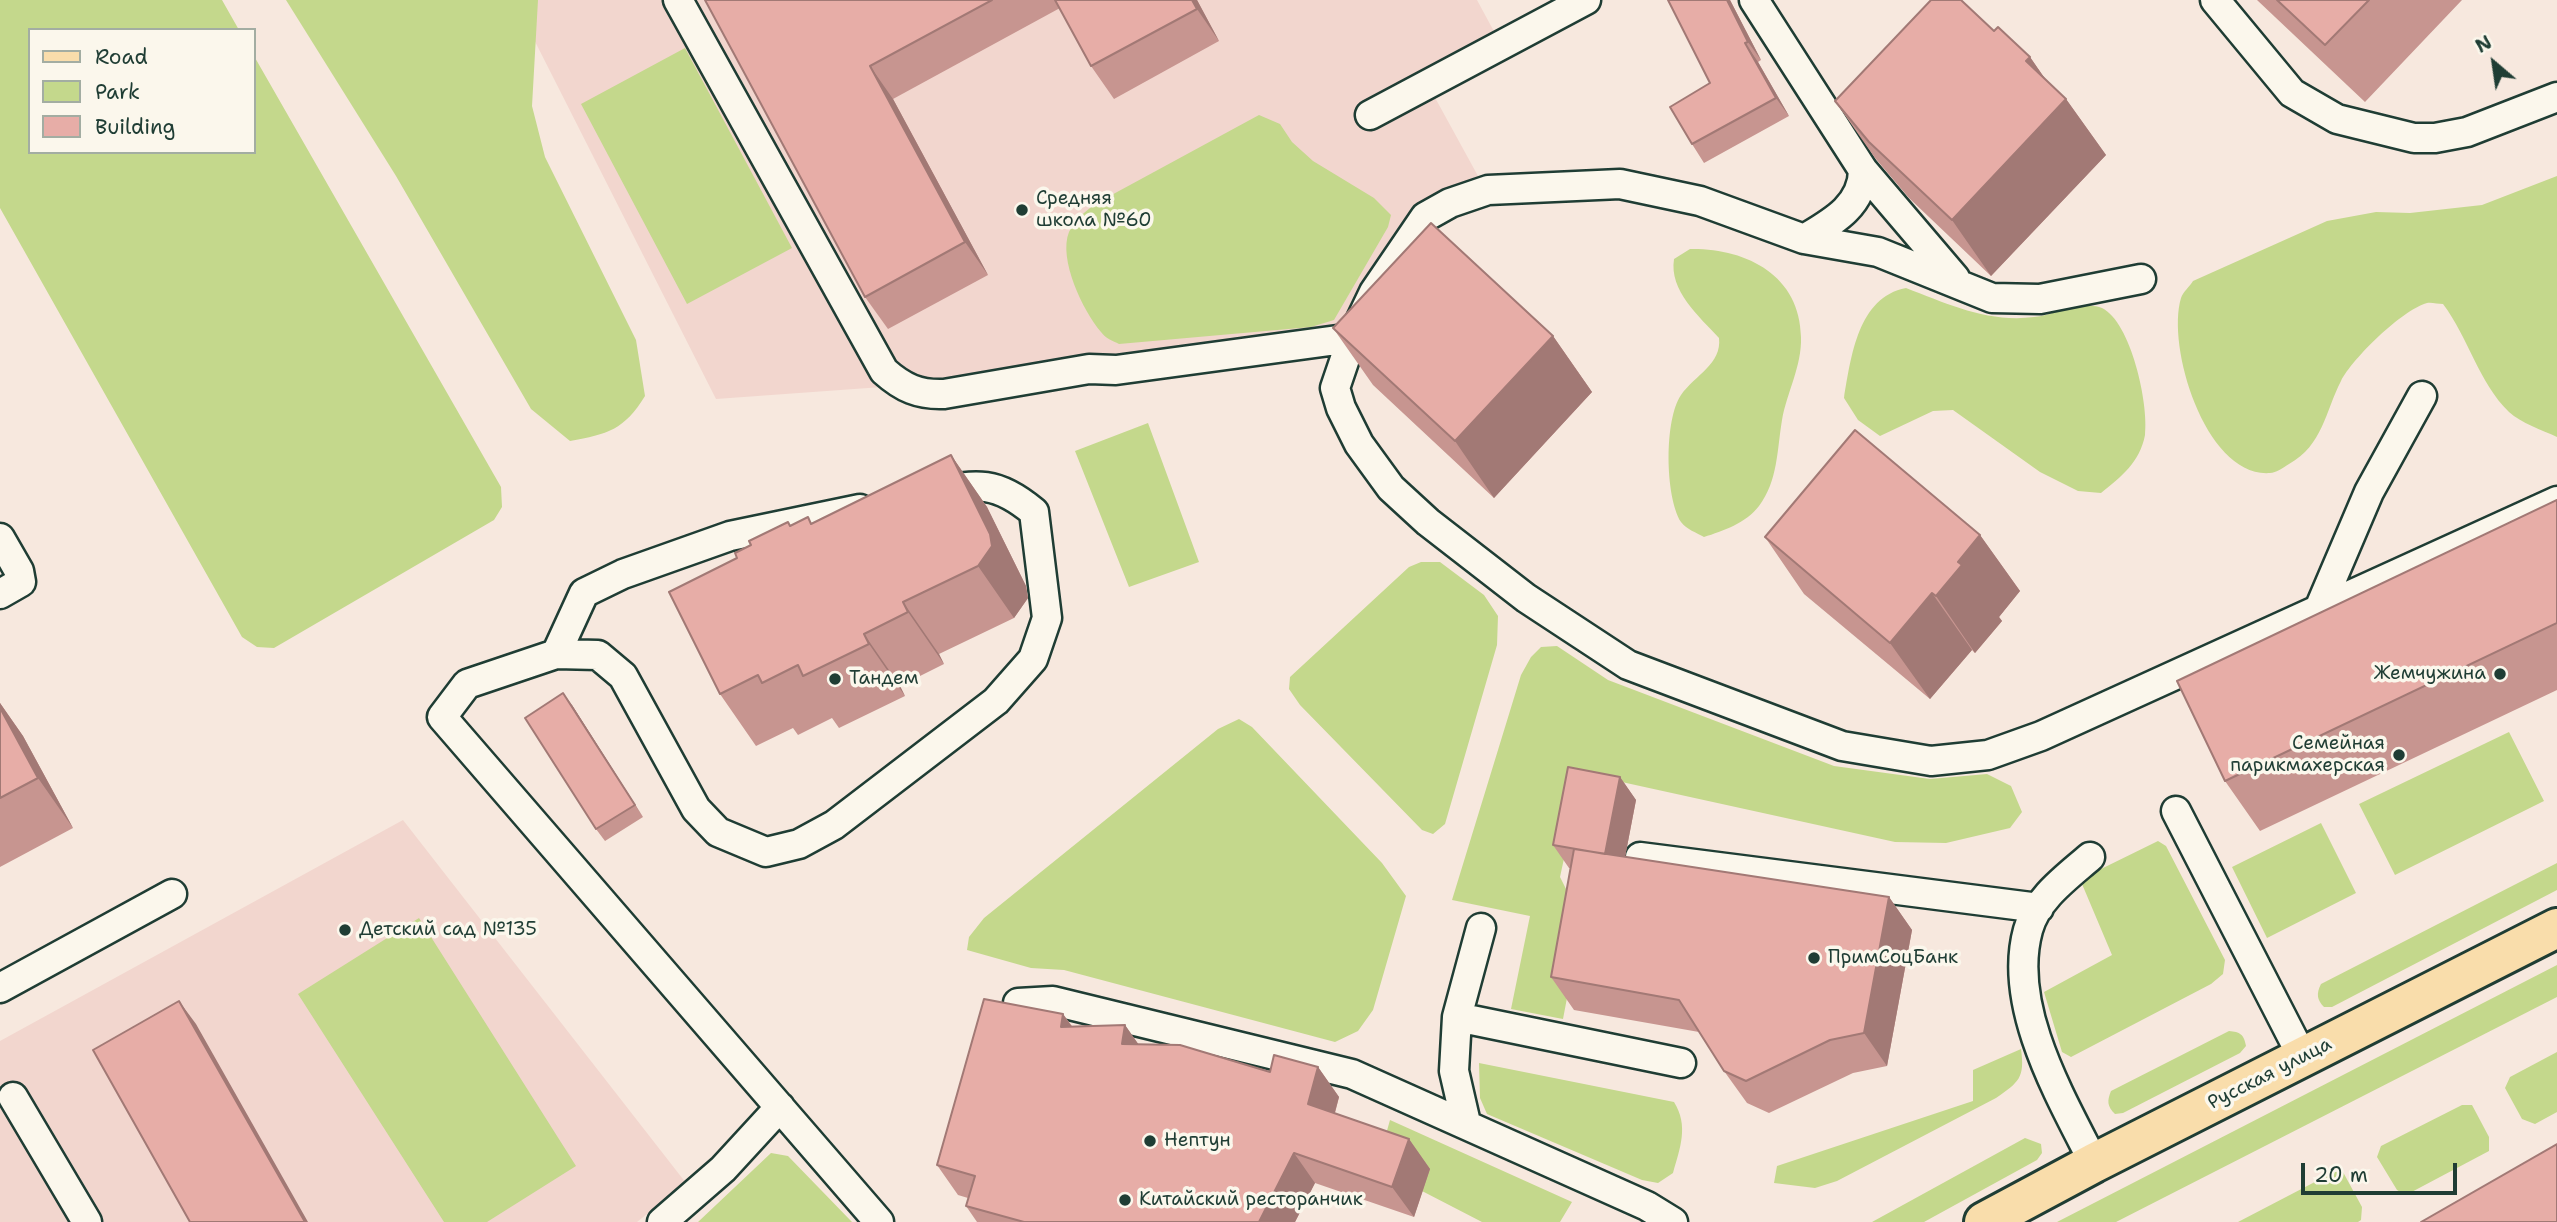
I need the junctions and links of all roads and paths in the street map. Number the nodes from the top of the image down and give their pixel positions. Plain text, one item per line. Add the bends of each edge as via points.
1 (678, 0) edge
2 (1586, 0) edge
3 (1754, 0) edge
4 (2215, 0) edge
5 (2557, 97) edge
6 (1370, 116) dead end
7 (1863, 170) junction
8 (1804, 239) junction
9 (2141, 279) dead end
10 (1959, 282) junction
11 (1352, 338) junction
12 (2422, 397) dead end
13 (2557, 501) edge
14 (0, 538) edge
15 (0, 594) edge
16 (2319, 609) junction
17 (556, 654) junction
18 (2176, 811) dead end
19 (1640, 857) edge
20 (2090, 857) dead end
21 (172, 894) dead end
22 (2039, 908) junction
23 (1481, 928) dead end
24 (2557, 929) edge
25 (0, 988) edge
26 (1018, 1003) edge
27 (1457, 1017) junction
28 (2302, 1058) junction
29 (1681, 1063) dead end
30 (13, 1097) dead end
31 (780, 1107) junction
32 (1466, 1123) junction
33 (2094, 1163) junction
34 (87, 1222) edge
35 (662, 1222) edge
36 (879, 1222) edge
37 (1673, 1222) edge
38 (1984, 1222) edge

1 - 11 lane via 881,367 899,385 925,395 944,394 1089,369 1116,370
2 - 6 lane
3 - 7 lane
4 - 5 lane via 2292,93 2337,118 2414,138 2435,138 2467,132
7 - 8 lane via 1846,212
7 - 10 lane
8 - 10 lane via 1878,252
8 - 11 lane via 1700,201 1619,184 1488,190 1425,217 1374,292
9 - 10 lane via 2018,300 1992,298
11 - 16 lane via 1335,388 1341,408 1359,444 1391,488 1428,522 1526,598 1628,665 1842,746 1931,761 1988,755 2095,712
12 - 16 lane via 2369,492
13 - 16 lane
14 - 15 lane via 21,582
17 - 17 lane via 598,655 623,676 696,810 718,832 766,852 799,844 834,825 996,701 1033,659 1047,618 1034,512 1003,493 975,484 730,536 584,593
17 - 31 lane via 467,684 442,717
18 - 28 lane
19 - 22 lane
20 - 22 lane via 2054,888
21 - 25 lane
22 - 33 lane via 2028,928 2023,965 2030,1017 2059,1093
23 - 27 lane
24 - 28 main road, Русская улица
26 - 32 lane via 1053,1001 1352,1074
27 - 29 lane
27 - 32 lane via 1454,1071
28 - 33 main road, Русская улица
30 - 34 lane
31 - 35 lane via 723,1169
31 - 36 lane
32 - 37 lane
33 - 38 main road, Русская улица

